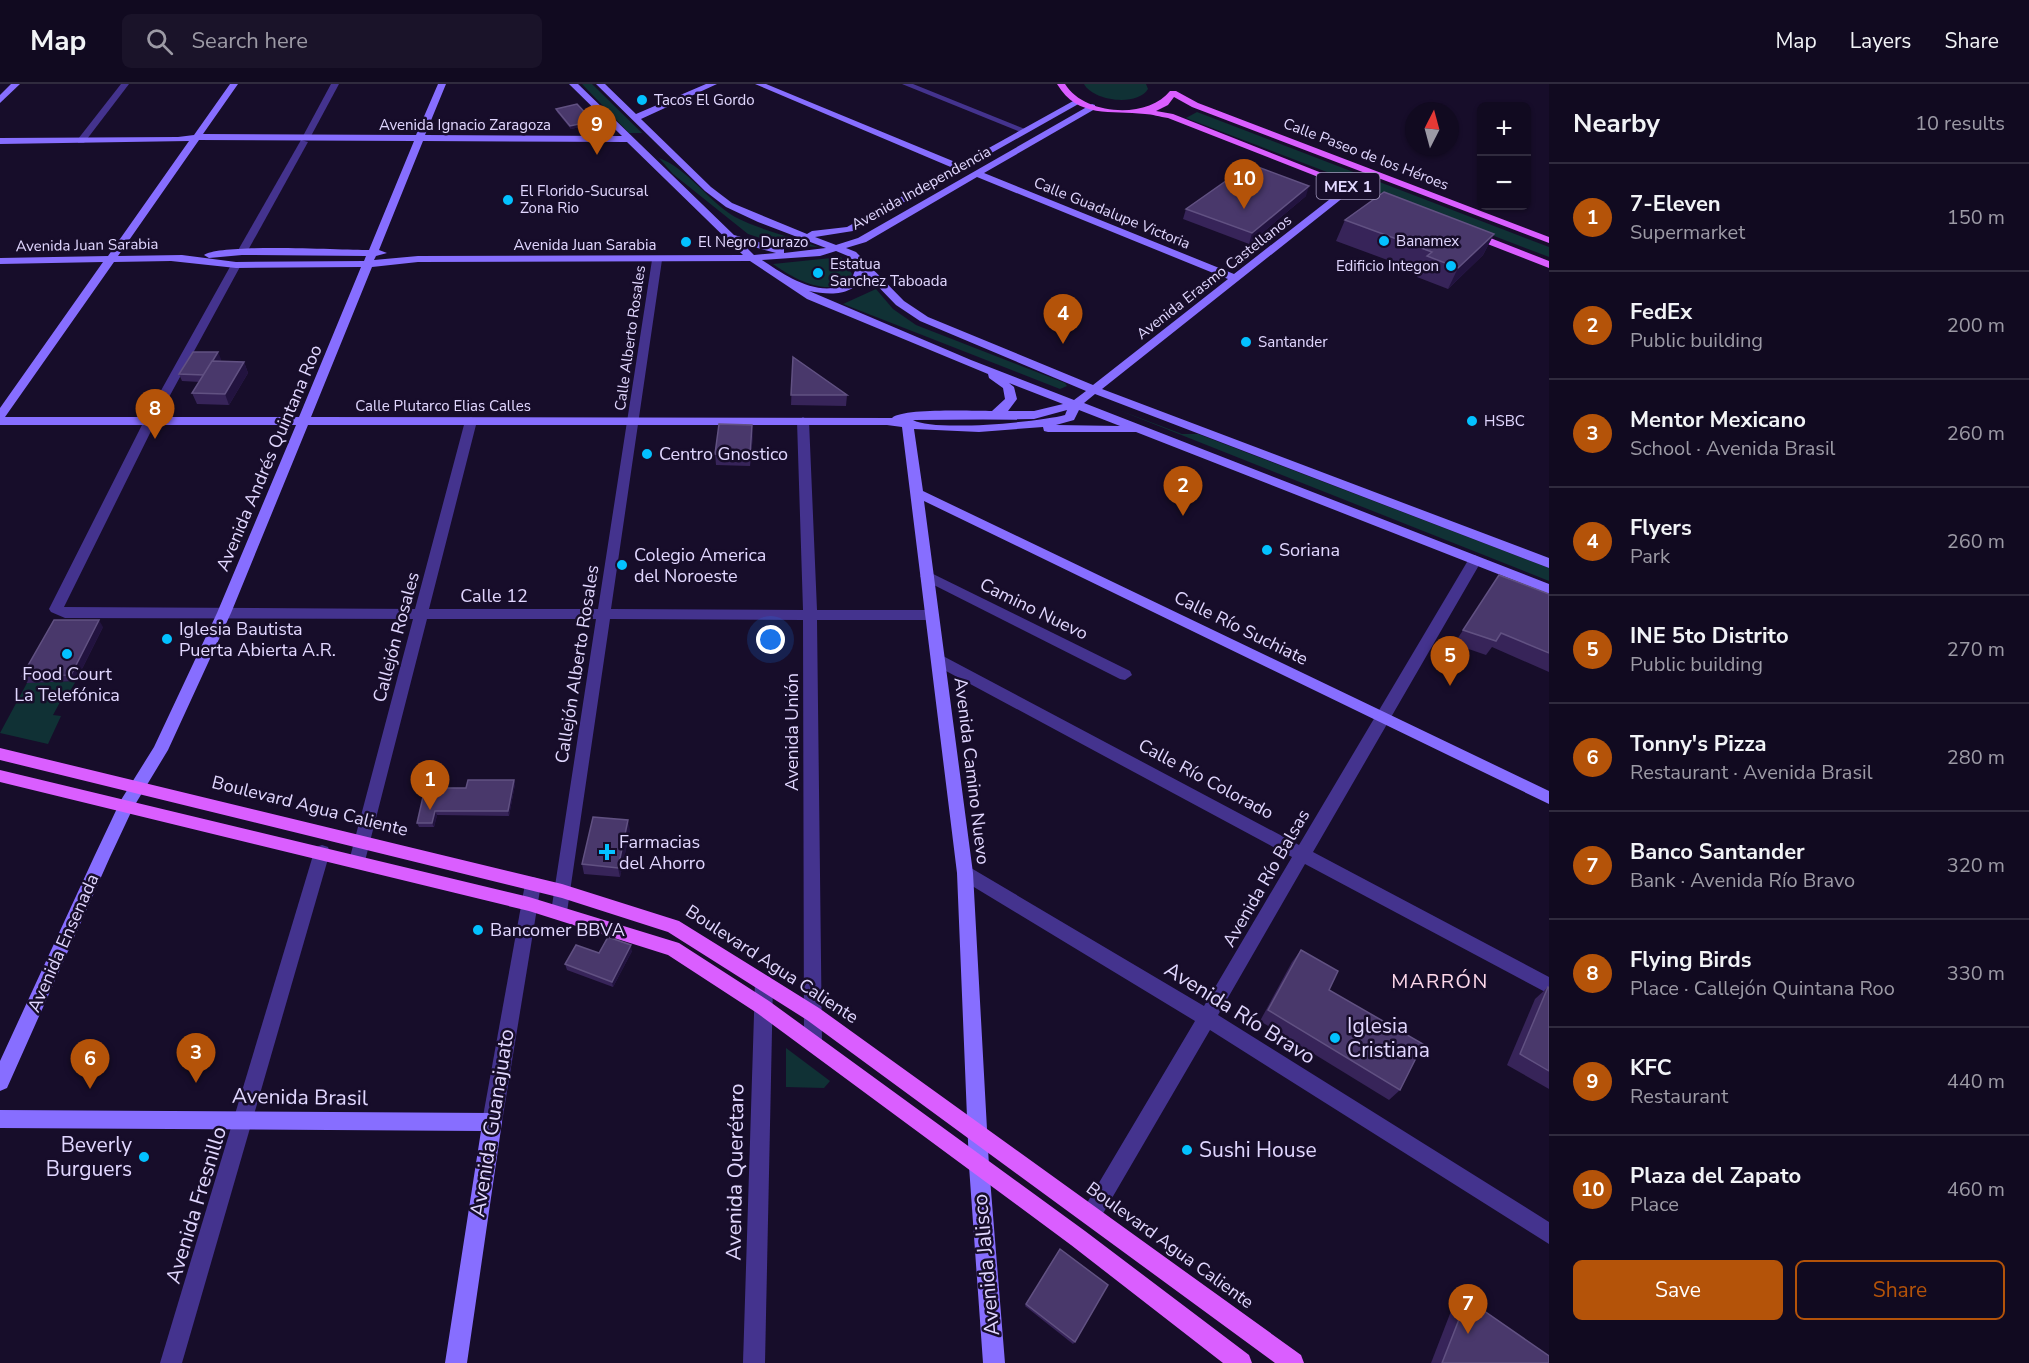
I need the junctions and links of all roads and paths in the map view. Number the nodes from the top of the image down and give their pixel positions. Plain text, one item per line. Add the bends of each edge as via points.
1 (16, 84) edge
2 (125, 84) edge
3 (234, 84) edge
4 (335, 84) edge
5 (441, 84) edge
6 (573, 84) edge
7 (600, 84) edge
8 (713, 84) edge
9 (759, 84) edge
10 (906, 84) edge
11 (1061, 84) edge
12 (1171, 88) edge
13 (0, 100) edge
14 (1078, 102) junction
15 (1192, 104) junction
16 (1092, 107) junction
17 (1145, 111) junction
18 (1170, 116) junction
19 (635, 118) junction
20 (1026, 130) junction
21 (420, 138) junction
22 (627, 138) junction
23 (196, 140) junction
24 (306, 140) junction
25 (0, 141) edge
26 (81, 141) junction
27 (662, 144) junction
28 (961, 168) junction
29 (977, 174) junction
30 (1351, 187) junction
31 (1409, 210) edge
32 (1458, 229) edge
33 (799, 232) junction
34 (731, 237) junction
35 (1549, 240) edge
36 (840, 249) junction
37 (242, 252) junction
38 (374, 252) junction
39 (802, 256) junction
40 (752, 258) junction
41 (174, 259) junction
42 (418, 259) junction
43 (112, 260) junction
44 (657, 260) junction
45 (0, 261) edge
46 (369, 264) junction
47 (862, 264) junction
48 (236, 265) junction
49 (1549, 265) edge
50 (773, 275) junction
51 (1236, 279) junction
52 (967, 362) junction
53 (1095, 390) junction
54 (1076, 404) junction
55 (0, 416) edge
56 (993, 416) junction
57 (0, 421) edge
58 (150, 421) junction
59 (304, 421) junction
60 (471, 421) junction
61 (633, 421) junction
62 (803, 421) junction
63 (907, 421) junction
64 (1015, 428) junction
65 (1144, 431) junction
66 (917, 493) junction
67 (1475, 560) junction
68 (1549, 563) edge
69 (927, 576) junction
70 (1549, 589) edge
71 (224, 613) junction
72 (423, 614) junction
73 (604, 614) junction
74 (810, 615) junction
75 (932, 615) junction
76 (938, 660) junction
77 (1125, 675) dead end
78 (1383, 718) junction
79 (0, 754) edge
80 (0, 776) edge
81 (138, 786) junction
82 (1549, 798) edge
83 (127, 805) junction
84 (362, 842) junction
85 (322, 852) junction
86 (1304, 853) junction
87 (357, 861) junction
88 (965, 873) junction
89 (533, 884) junction
90 (562, 891) junction
91 (529, 904) junction
92 (559, 912) junction
93 (764, 983) junction
94 (1549, 986) edge
95 (763, 1007) junction
96 (813, 1014) junction
97 (1207, 1018) junction
98 (813, 1044) junction
99 (0, 1082) edge
100 (0, 1119) edge
101 (245, 1119) junction
102 (492, 1122) junction
103 (977, 1132) junction
104 (978, 1166) junction
105 (1091, 1215) junction
106 (1549, 1234) edge
107 (171, 1363) edge
108 (456, 1363) edge
109 (754, 1363) edge
110 (994, 1363) edge
111 (1241, 1363) edge
112 (1293, 1363) edge

1 - 13 main road
2 - 26 street
3 - 23 main road
4 - 24 street
5 - 21 main road, Avenida Andrés Quintana Roo
6 - 22 main road
7 - 19 main road
8 - 19 main road
9 - 28 main road
10 - 20 street
11 - 14 main road, MEX 1 via 1065,93
12 - 15 main road, Calle Paseo de los Héroes / MEX 1
12 - 17 main road, MEX 1 via 1166,104
14 - 16 main road, MEX 1
14 - 20 main road, Avenida Independencia
15 - 18 main road via 1170,107
15 - 35 main road, Calle Paseo de los Héroes / MEX 1
16 - 17 main road, MEX 1
16 - 29 main road, Avenida Independencia
17 - 18 main road, Calle Paseo de los Héroes / MEX 1
18 - 30 main road, Calle Paseo de los Héroes / MEX 1
19 - 27 main road
20 - 28 main road, Avenida Independencia
21 - 22 main road, Avenida Ignacio Zaragoza
21 - 24 main road, Avenida Ignacio Zaragoza
21 - 38 main road, Avenida Andrés Quintana Roo
22 - 27 main road, Avenida Ignacio Zaragoza
22 - 34 main road
23 - 24 main road, Avenida Ignacio Zaragoza
23 - 26 main road, Avenida Ignacio Zaragoza
23 - 43 main road
24 - 37 street
25 - 26 main road, Avenida Ignacio Zaragoza
27 - 33 main road via 729,205
28 - 33 main road, Avenida Independencia via 850,229 822,235
29 - 36 main road, Avenida Independencia
29 - 51 main road, Calle Guadalupe Victoria
30 - 31 main road, Calle Paseo de los Héroes / MEX 1
30 - 51 main road, Avenida Erasmo Castellanos
32 - 49 main road
33 - 36 main road
34 - 39 main road
34 - 40 main road
36 - 39 main road, Avenida Independencia
36 - 47 main road
37 - 38 main road, Avenida Juan Sarabia
37 - 41 main road, Avenida Juan Sarabia
38 - 42 main road, Avenida Juan Sarabia
38 - 46 main road, Avenida Andrés Quintana Roo
39 - 40 main road, Avenida Independencia
40 - 44 main road, Avenida Juan Sarabia
40 - 50 main road
41 - 43 main road, Avenida Juan Sarabia
41 - 48 main road, Avenida Juan Sarabia
42 - 44 main road, Avenida Juan Sarabia
42 - 46 main road, Avenida Juan Sarabia
43 - 45 main road, Avenida Juan Sarabia
43 - 55 main road
44 - 61 street, Calle Alberto Rosales
46 - 48 main road, Avenida Juan Sarabia
46 - 59 main road, Avenida Andrés Quintana Roo
47 - 50 main road via 856,283 832,291 801,286
47 - 53 main road via 900,303 924,319
48 - 58 street
50 - 52 main road via 827,306
51 - 53 main road, Avenida Erasmo Castellanos
52 - 54 main road
52 - 56 main road via 1002,382 1011,393 1009,405
53 - 54 main road, Avenida Erasmo Castellanos
53 - 68 main road
54 - 56 main road, Calle Plutarco Elias Calles via 1047,413
54 - 64 main road, Calle Plutarco Elias Calles via 1070,417
54 - 65 main road
56 - 63 main road, Calle Plutarco Elias Calles
57 - 58 main road, Calle Plutarco Elias Calles
58 - 59 main road, Calle Plutarco Elias Calles
58 - 71 street, Calle 12 via 56,609 65,613
59 - 60 main road, Calle Plutarco Elias Calles
59 - 71 main road, Avenida Andrés Quintana Roo
60 - 61 main road, Calle Plutarco Elias Calles
60 - 72 street, Callejón Rosales
61 - 62 main road, Calle Plutarco Elias Calles
61 - 73 street, Callejón Alberto Rosales
62 - 63 main road, Calle Plutarco Elias Calles
62 - 74 street, Avenida Unión
63 - 64 main road, Calle Plutarco Elias Calles
63 - 66 main road, Avenida Camino Nuevo
64 - 65 main road
65 - 67 main road
66 - 69 main road, Avenida Camino Nuevo
66 - 78 main road, Calle Río Suchiate
67 - 70 main road
67 - 78 street, Avenida Río Balsas
69 - 75 main road, Avenida Camino Nuevo
69 - 77 street, Camino Nuevo
71 - 72 street, Calle 12
71 - 81 main road, Avenida Andrés Quintana Roo via 160,750
72 - 73 street, Calle 12
72 - 84 street, Callejón Rosales
73 - 74 street, Calle 12
73 - 90 street, Callejón Alberto Rosales
74 - 75 street, Calle 12
74 - 96 street, Avenida Unión
75 - 76 main road, Avenida Camino Nuevo
76 - 86 street, Calle Río Colorado
76 - 88 main road, Avenida Camino Nuevo
78 - 82 main road, Calle Río Suchiate
78 - 86 street, Avenida Río Balsas
79 - 81 main road, Boulevard Agua Caliente
80 - 83 main road
81 - 83 main road, Avenida Ensenada
81 - 84 main road, Boulevard Agua Caliente
83 - 85 main road
83 - 99 main road, Avenida Ensenada
84 - 87 street, Callejón Rosales
84 - 89 main road, Boulevard Agua Caliente
85 - 87 main road
85 - 101 street, Avenida Fresnillo
86 - 94 street, Calle Río Colorado
86 - 97 street, Avenida Río Balsas
87 - 91 main road
88 - 97 street, Avenida Río Bravo
88 - 103 main road, Avenida Camino Nuevo
89 - 90 main road, Boulevard Agua Caliente
89 - 91 street, Avenida Guanajuato
90 - 92 street, Callejón Alberto Rosales
90 - 93 main road, Boulevard Agua Caliente via 673,926
91 - 92 main road
91 - 102 street, Avenida Guanajuato
92 - 95 main road via 673,949
93 - 95 street, Avenida Querétaro
93 - 96 main road, Boulevard Agua Caliente
95 - 98 main road
95 - 109 street, Avenida Querétaro
96 - 98 street, Avenida Unión
96 - 103 main road, Boulevard Agua Caliente
97 - 105 street, Avenida Río Balsas
97 - 106 street, Avenida Río Bravo
98 - 104 main road
100 - 101 main road, Avenida Brasil
101 - 102 main road, Avenida Brasil
101 - 107 street, Avenida Fresnillo
102 - 108 main road, Avenida Guanajuato
103 - 104 main road, Avenida Camino Nuevo
103 - 105 main road, Boulevard Agua Caliente
104 - 110 main road, Avenida Jalisco
104 - 111 main road
105 - 112 main road, Boulevard Agua Caliente

